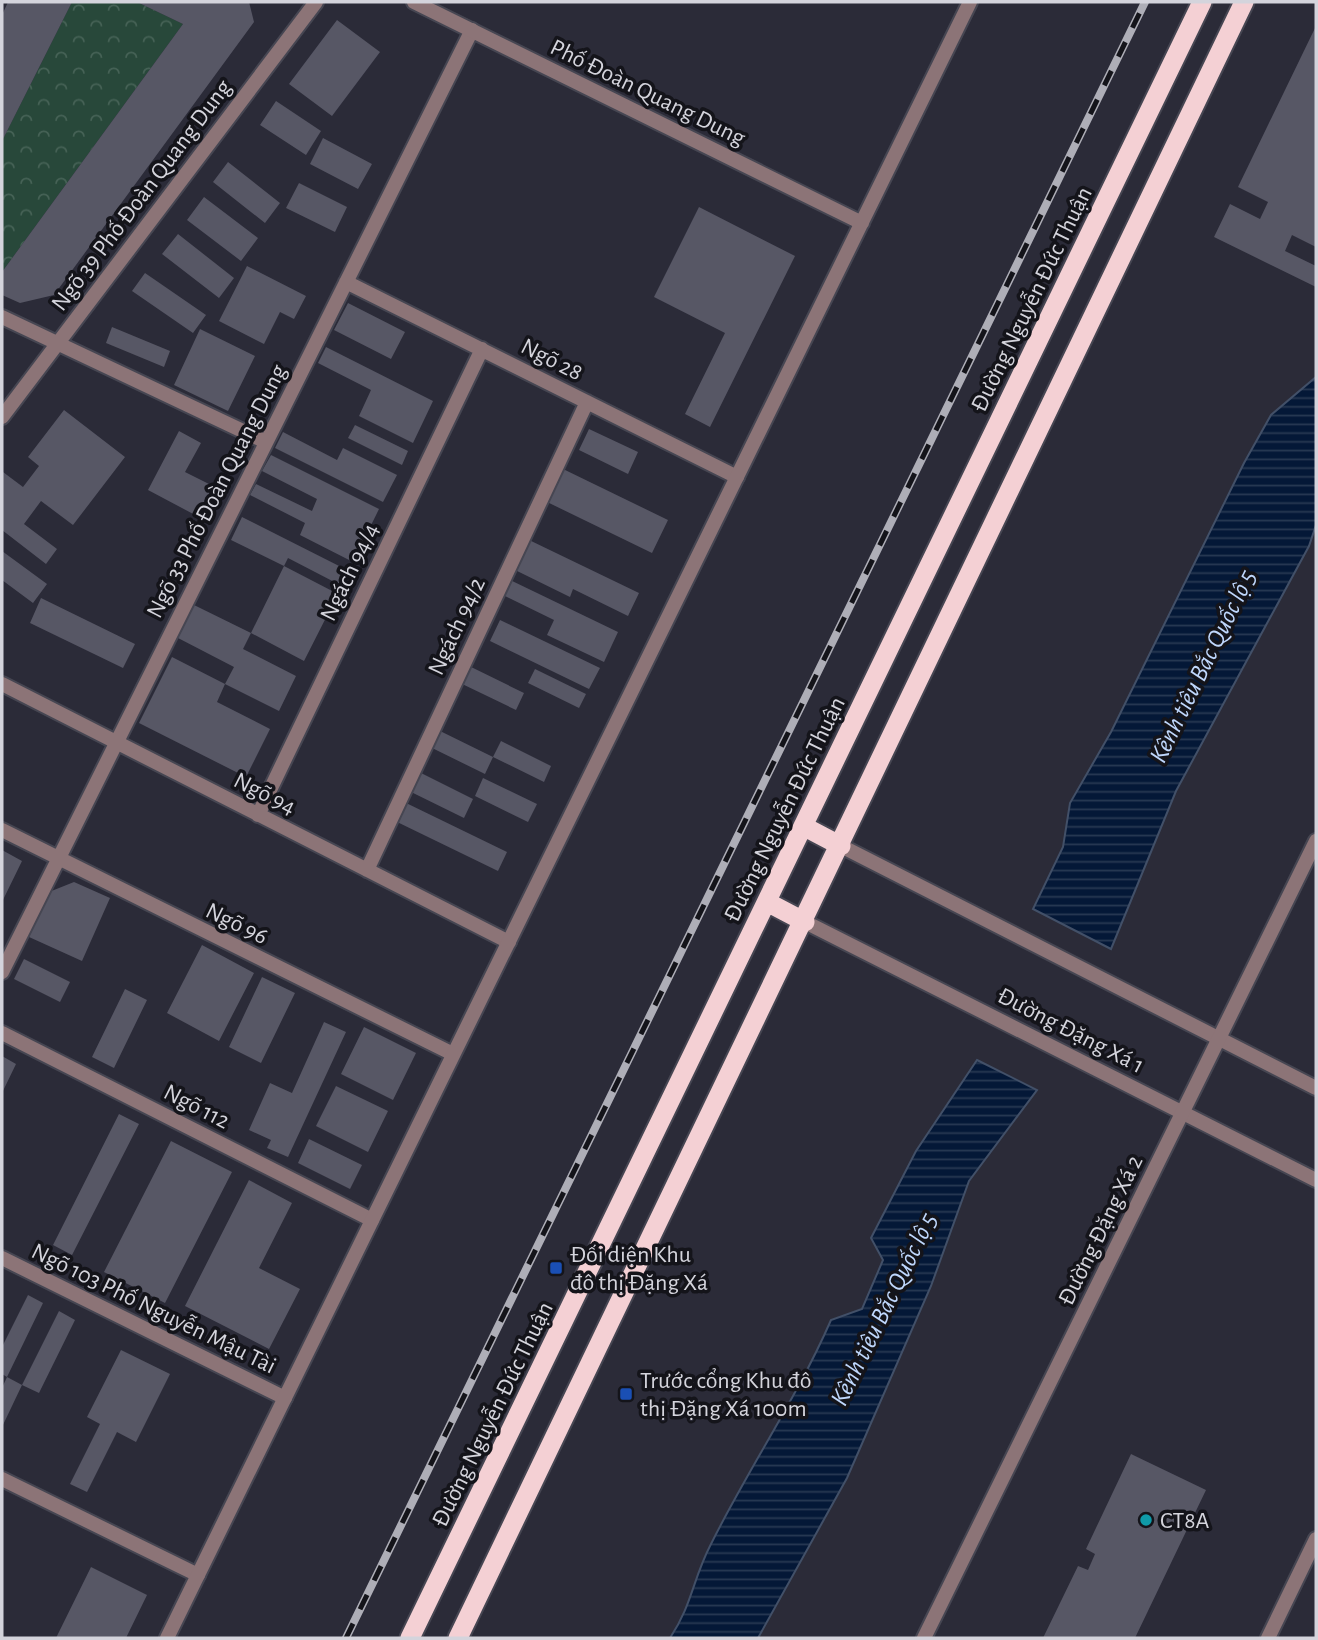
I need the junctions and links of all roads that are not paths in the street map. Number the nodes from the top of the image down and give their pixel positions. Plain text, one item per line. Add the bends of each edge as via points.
1 (316, 2) edge
2 (414, 2) edge
3 (970, 2) edge
4 (1202, 2) edge
5 (1244, 2) edge
6 (472, 30) junction
7 (862, 223) junction
8 (346, 282) junction
9 (2, 317) edge
10 (57, 344) junction
11 (482, 349) junction
12 (587, 401) junction
13 (2, 416) edge
14 (266, 443) junction
15 (737, 477) junction
16 (2, 684) edge
17 (116, 743) junction
18 (258, 815) junction
19 (803, 826) junction
20 (2, 830) edge
21 (1316, 841) edge
22 (841, 846) junction
23 (58, 860) junction
24 (367, 870) junction
25 (766, 902) junction
26 (805, 922) junction
27 (509, 942) junction
28 (2, 972) edge
29 (2, 1033) edge
30 (1219, 1038) junction
31 (453, 1054) junction
32 (1316, 1088) edge
33 (1183, 1112) junction
34 (1316, 1180) edge
35 (372, 1220) junction
36 (2, 1258) edge
37 (285, 1398) junction
38 (2, 1479) edge
39 (1316, 1539) edge
40 (198, 1575) junction
41 (167, 1638) edge
42 (411, 1638) edge
43 (458, 1638) edge
44 (924, 1638) edge
45 (1268, 1638) edge

1 - 10 street, Ngõ 39 Phố Đoàn Quang Dung
2 - 6 street, Phố Đoàn Quang Dung
3 - 7 street
4 - 19 highway, Đường Nguyễn Đức Thuận
5 - 22 highway
6 - 7 street, Phố Đoàn Quang Dung
6 - 8 street, Ngõ 33 Phố Đoàn Quang Dung
7 - 15 street
8 - 11 street, Ngõ 28
8 - 14 street, Ngõ 33 Phố Đoàn Quang Dung
9 - 10 street
10 - 13 street, Ngõ 39 Phố Đoàn Quang Dung
10 - 14 street
11 - 12 street, Ngõ 28
11 - 18 street, Ngách 94/4
12 - 15 street, Ngõ 28
12 - 24 street, Ngách 94/2
14 - 17 street, Ngõ 33 Phố Đoàn Quang Dung
15 - 27 street
16 - 17 street, Ngõ 94
17 - 18 street, Ngõ 94
17 - 23 street, Ngõ 33 Phố Đoàn Quang Dung
18 - 24 street, Ngõ 94
19 - 22 highway
19 - 25 highway, Đường Nguyễn Đức Thuận
20 - 23 street, Ngõ 96
21 - 30 street, Đường Đặng Xá 2
22 - 26 highway
22 - 30 street
23 - 28 street, Ngõ 33 Phố Đoàn Quang Dung
23 - 31 street, Ngõ 96
24 - 27 street, Ngõ 94
25 - 26 highway
25 - 42 highway, Đường Nguyễn Đức Thuận
26 - 33 street, Đường Đặng Xá 1
26 - 43 highway
27 - 31 street
29 - 35 street, Ngõ 112
30 - 32 street
30 - 33 street, Đường Đặng Xá 2
31 - 35 street
33 - 34 street, Đường Đặng Xá 1
33 - 44 street, Đường Đặng Xá 2
35 - 37 street
36 - 37 street, Ngõ 103 Phố Nguyễn Mậu Tài
37 - 40 street
38 - 40 street
39 - 45 street
40 - 41 street

